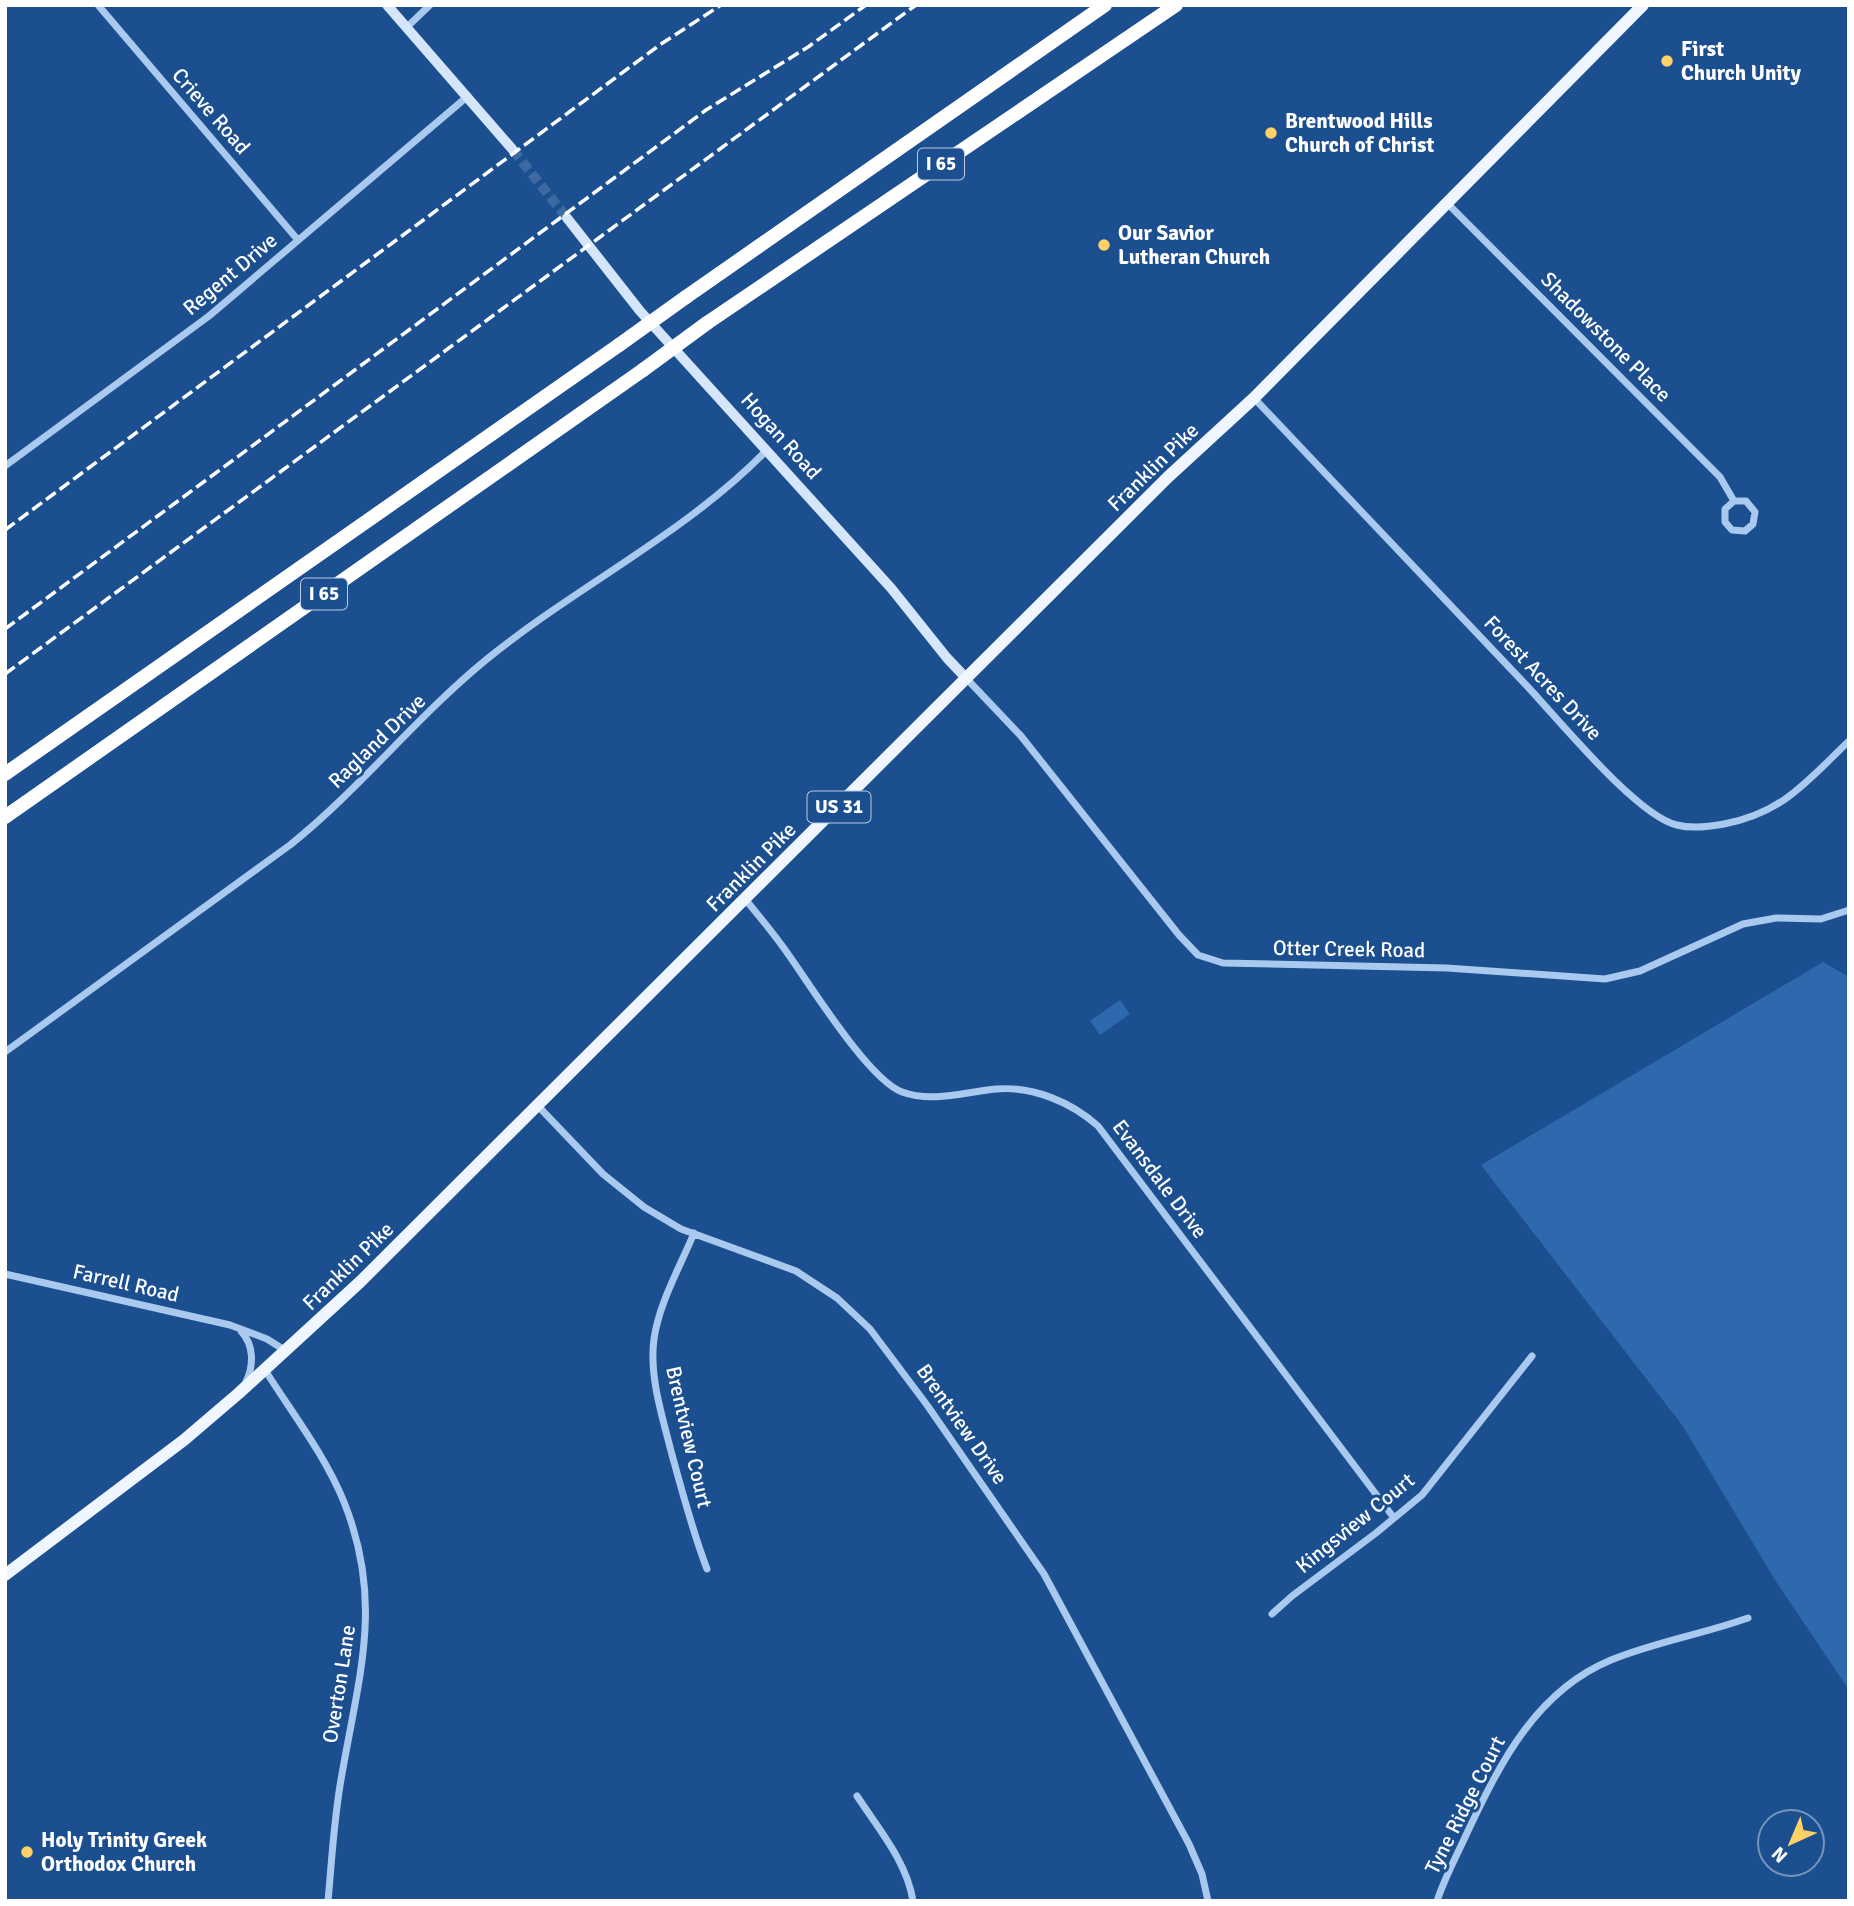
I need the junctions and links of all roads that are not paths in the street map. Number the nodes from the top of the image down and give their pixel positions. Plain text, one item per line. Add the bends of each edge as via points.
1 (98, 5) edge
2 (387, 5) edge
3 (430, 5) edge
4 (1105, 5) edge
5 (1175, 5) edge
6 (1643, 5) edge
7 (407, 27) junction
8 (468, 96) junction
9 (513, 150) tunnel mouth
10 (1446, 202) junction
11 (567, 218) tunnel mouth
12 (298, 240) junction
13 (1254, 398) junction
14 (767, 450) junction
15 (5, 466) edge
16 (1734, 501) junction
17 (966, 678) junction
18 (1849, 741) edge
19 (5, 774) edge
20 (5, 817) edge
21 (745, 899) junction
22 (1849, 910) edge
23 (5, 1052) edge
24 (538, 1106) junction
25 (694, 1233) junction
26 (5, 1274) edge
27 (238, 1328) junction
28 (286, 1351) junction
29 (1532, 1356) dead end
30 (265, 1370) junction
31 (239, 1393) junction
32 (1394, 1518) junction
33 (707, 1569) dead end
34 (5, 1575) edge
35 (1272, 1614) dead end
36 (1748, 1618) dead end
37 (857, 1796) dead end
38 (328, 1901) edge
39 (913, 1901) edge
40 (1208, 1901) edge
41 (1437, 1901) edge

1 - 12 street, Crieve Road
2 - 7 street
3 - 7 street
4 - 19 highway, I 65, bridge
5 - 20 highway, I 65, bridge via 707,324
6 - 10 main road, Franklin Pike / US 31
7 - 8 street
8 - 9 street
8 - 12 street, Regent Drive
10 - 13 main road, Franklin Pike / US 31
10 - 16 street, Shadowstone Place via 1720,477
11 - 14 street, Hogan Road via 640,310
12 - 15 street, Regent Drive via 176,341
13 - 17 main road, Franklin Pike / US 31
13 - 18 street, Forest Acres Drive via 1649,812 1670,823 1698,828 1758,816 1781,804
14 - 17 street, Hogan Road
14 - 23 street, Ragland Drive via 698,511 486,660 290,845
16 - 16 street, Shadowstone Place via 1725,509 1726,523 1737,532 1746,530 1754,522 1755,510 1746,501
17 - 21 main road, Franklin Pike / US 31
17 - 22 street, Otter Creek Road via 1021,736 1179,935 1198,955 1213,961 1447,968 1605,979 1640,971 1752,922 1821,919
21 - 24 main road, Franklin Pike / US 31
21 - 32 street, Evansdale Drive via 863,1059 888,1084 927,1097 996,1089 1034,1091 1071,1107 1098,1126
24 - 25 street, Brentview Drive via 623,1191 662,1219
24 - 28 main road, Franklin Pike / US 31
25 - 33 street, Brentview Court via 657,1325 653,1356 666,1432
25 - 40 street, Brentview Drive via 809,1278 849,1308 890,1352 1048,1580 1189,1844
26 - 27 street, Farrell Road
27 - 28 street, Farrell Road
27 - 31 street via 248,1340 252,1363
28 - 30 main road, Franklin Pike / US 31
29 - 32 street, Kingsview Court via 1432,1484
30 - 31 main road, Franklin Pike / US 31
30 - 38 street, Overton Lane via 335,1482 354,1533 366,1599 365,1649 341,1775
31 - 34 main road, Franklin Pike / US 31
32 - 35 street, Kingsview Court
36 - 41 street, Tyne Ridge Court via 1634,1651 1578,1676 1555,1695 1530,1723 1493,1780
37 - 39 street via 900,1864

